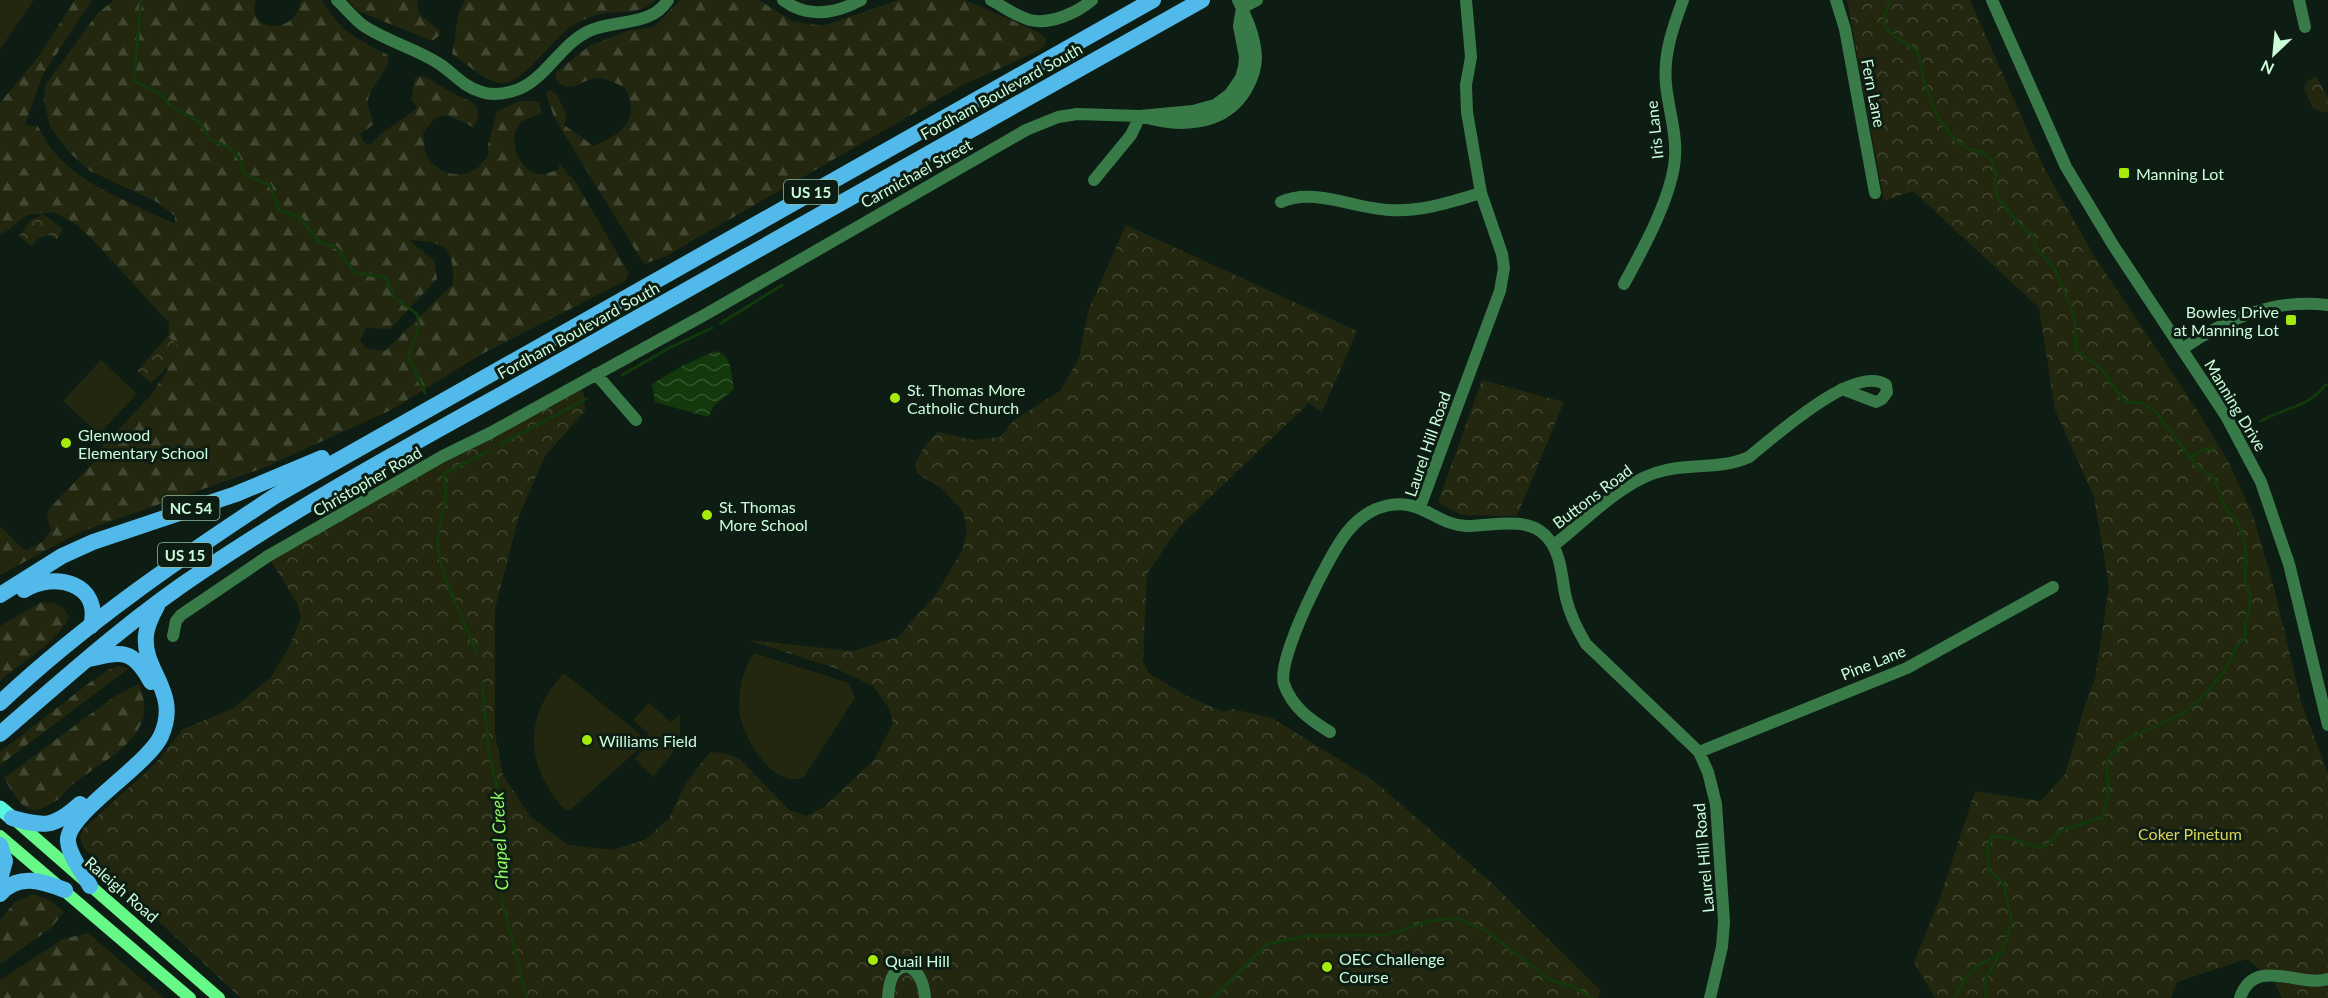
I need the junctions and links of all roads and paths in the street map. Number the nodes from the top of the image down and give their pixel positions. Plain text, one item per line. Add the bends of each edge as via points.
1 (337, 0) edge
2 (668, 0) edge
3 (783, 0) edge
4 (861, 0) edge
5 (992, 0) edge
6 (1092, 0) edge
7 (1153, 0) edge
8 (1202, 0) edge
9 (1257, 0) edge
10 (1466, 0) edge
11 (1683, 0) edge
12 (1836, 0) edge
13 (1992, 0) edge
14 (2299, 0) edge
15 (1240, 4) edge
16 (2305, 27) dead end
17 (1140, 116) junction
18 (1094, 180) dead end
19 (1875, 193) dead end
20 (1481, 194) junction
21 (1281, 202) dead end
22 (1624, 284) dead end
23 (2328, 305) edge
24 (2182, 349) junction
25 (596, 374) junction
26 (1842, 389) dead end
27 (636, 420) dead end
28 (387, 431) junction
29 (1420, 507) junction
30 (1554, 545) junction
31 (2053, 586) dead end
32 (0, 595) edge
33 (159, 602) junction
34 (0, 605) edge
35 (91, 626) junction
36 (173, 636) dead end
37 (86, 659) junction
38 (2324, 695) edge
39 (0, 703) edge
40 (2328, 725) edge
41 (1330, 732) dead end
42 (0, 734) edge
43 (1699, 752) junction
44 (6, 813) edge
45 (0, 836) edge
46 (0, 846) edge
47 (0, 879) edge
48 (90, 886) junction
49 (65, 890) junction
50 (0, 894) edge
51 (2328, 979) edge
52 (190, 998) edge
53 (219, 998) edge
54 (888, 998) edge
55 (925, 998) edge
56 (1710, 998) edge
57 (2240, 998) edge

1 - 2 street via 362,25 441,64 464,84 487,94 520,89 589,31 651,15
3 - 4 street via 822,13 835,12
5 - 6 street via 1032,21 1066,16
7 - 28 highway, Fordham Boulevard South / US 15
8 - 33 highway, Fordham Boulevard South / US 15 via 362,472
9 - 15 street, Carmichael Street
10 - 20 street, Laurel Hill Road via 1471,57 1467,112
11 - 22 street, Iris Lane via 1671,32 1665,66 1676,158 1663,203
12 - 19 street, Fern Lane via 1845,29
13 - 24 street, Manning Drive via 2066,167
14 - 16 street
15 - 17 street, Carmichael Street via 1244,67 1230,94 1204,109
17 - 18 street via 1131,135
17 - 25 street, Carmichael Street via 1077,114 1039,124
20 - 21 street via 1404,210 1367,208 1302,196
20 - 29 street, Laurel Hill Road via 1502,254 1503,280
23 - 24 street via 2299,304 2252,312 2220,325
24 - 38 street, Manning Drive via 2231,425 2261,482 2289,564
25 - 27 street
25 - 36 street, Christopher Road via 268,556 181,615
26 - 30 street, Buttons Road via 1749,457 1646,477 1598,508
28 - 32 highway, NC 54 via 236,494 93,542 62,556
28 - 35 highway, Fordham Boulevard South / US 15 via 274,496 171,565
29 - 30 street, Laurel Hill Road via 1464,526 1532,526
29 - 41 street via 1394,504 1363,516 1347,532 1299,623 1284,668 1284,683 1297,708
30 - 43 street, Laurel Hill Road via 1566,600 1586,644
31 - 43 street, Pine Lane via 1907,668
33 - 37 highway, Fordham Boulevard South / US 15
33 - 48 highway via 148,622 146,642 164,692 165,722 152,750 70,829 71,850
34 - 35 highway via 33,584 64,582 85,593 92,607
35 - 39 highway, Fordham Boulevard South / US 15
37 - 42 highway, Fordham Boulevard South / US 15
37 - 44 highway via 122,653 137,660 157,699 153,730 139,749 63,819 43,825
38 - 40 street, Manning Drive
43 - 56 street, Laurel Hill Road via 1716,804 1724,922
44 - 48 main road, Raleigh Road
45 - 49 main road
46 - 47 highway via 5,861
48 - 53 main road, Raleigh Road
49 - 50 highway via 29,880
49 - 52 main road
51 - 57 street via 2318,982 2274,974 2243,988
54 - 55 street via 892,976 908,966 919,976

